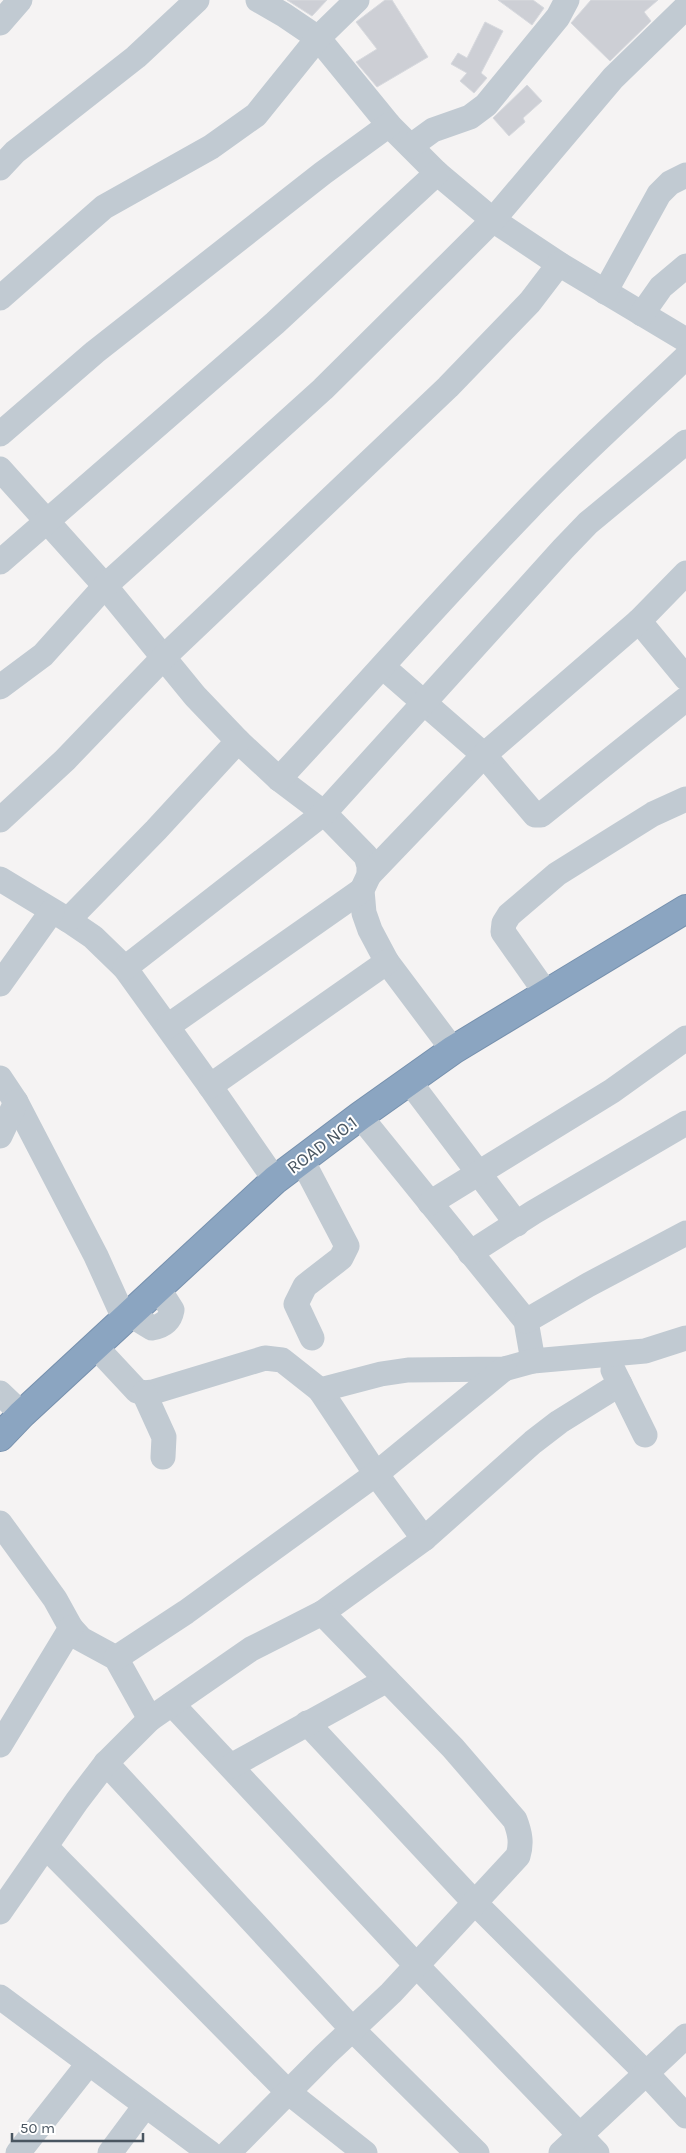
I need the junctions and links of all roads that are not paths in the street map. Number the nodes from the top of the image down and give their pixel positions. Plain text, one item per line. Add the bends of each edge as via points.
1 (20, 0) edge
2 (197, 0) edge
3 (258, 0) edge
4 (357, 0) edge
5 (568, 0) edge
6 (681, 22) edge
7 (0, 23) edge
8 (318, 38) junction
9 (389, 125) junction
10 (410, 146) junction
11 (0, 168) edge
12 (437, 173) junction
13 (686, 175) edge
14 (493, 220) junction
15 (559, 264) junction
16 (686, 266) edge
17 (605, 292) junction
18 (0, 298) edge
19 (642, 314) junction
20 (686, 340) edge
21 (686, 357) edge
22 (0, 434) edge
23 (686, 442) edge
24 (0, 469) edge
25 (47, 522) junction
26 (0, 562) edge
27 (686, 573) edge
28 (105, 586) junction
29 (639, 621) junction
30 (164, 657) junction
31 (383, 667) junction
32 (686, 678) edge
33 (0, 687) edge
34 (686, 699) edge
35 (424, 703) junction
36 (238, 742) junction
37 (484, 755) junction
38 (279, 779) junction
39 (686, 799) edge
40 (324, 813) junction
41 (0, 820) edge
42 (0, 879) edge
43 (366, 882) junction
44 (686, 909) edge
45 (60, 915) junction
46 (387, 962) junction
47 (124, 968) junction
48 (0, 984) edge
49 (546, 993) junction
50 (168, 1026) junction
51 (686, 1038) edge
52 (453, 1050) junction
53 (0, 1078) edge
54 (409, 1081) junction
55 (210, 1086) junction
56 (16, 1102) junction
57 (360, 1116) junction
58 (686, 1123) edge
59 (0, 1136) edge
60 (302, 1160) junction
61 (479, 1173) junction
62 (275, 1180) junction
63 (430, 1203) junction
64 (517, 1224) junction
65 (686, 1233) edge
66 (470, 1253) junction
67 (127, 1316) junction
68 (526, 1321) junction
69 (312, 1338) dead end
70 (686, 1338) edge
71 (95, 1346) junction
72 (605, 1354) junction
73 (533, 1361) junction
74 (504, 1369) junction
75 (620, 1384) junction
76 (320, 1390) junction
77 (0, 1393) edge
78 (144, 1393) junction
79 (22, 1414) junction
80 (645, 1435) dead end
81 (0, 1437) edge
82 (163, 1457) dead end
83 (376, 1474) junction
84 (0, 1523) edge
85 (424, 1539) junction
86 (322, 1613) junction
87 (71, 1628) junction
88 (116, 1658) junction
89 (387, 1680) junction
90 (172, 1704) junction
91 (150, 1719) junction
92 (307, 1723) junction
93 (0, 1745) edge
94 (106, 1763) junction
95 (231, 1766) junction
96 (46, 1846) junction
97 (476, 1903) junction
98 (0, 1912) edge
99 (417, 1966) junction
100 (0, 1998) edge
101 (353, 2030) junction
102 (686, 2036) edge
103 (89, 2063) junction
104 (647, 2074) junction
105 (288, 2092) junction
106 (144, 2106) junction
107 (686, 2116) edge
108 (579, 2136) junction
109 (226, 2152) edge
110 (18, 2153) edge
111 (110, 2153) edge
112 (366, 2153) edge
113 (477, 2153) edge
114 (561, 2153) edge
115 (597, 2153) edge

1 - 7 street
2 - 11 street via 136,57 15,152
3 - 8 street
4 - 8 street
5 - 10 street via 558,17 486,104 470,117 433,130
6 - 14 street via 613,78
8 - 9 street
8 - 18 street via 256,115 211,147 104,207
9 - 10 street
9 - 22 street via 95,352
10 - 12 street
12 - 14 street
12 - 25 street via 275,323
13 - 17 street via 670,183 659,194
14 - 15 street
14 - 28 street via 323,388
15 - 17 street
15 - 30 street via 530,302 448,387
16 - 19 street via 661,287
17 - 19 street
19 - 20 street
21 - 31 street via 527,510
23 - 35 street via 588,523
24 - 25 street
25 - 26 street
25 - 28 street
27 - 29 street
28 - 30 street
28 - 33 street via 43,655
29 - 32 street
29 - 37 street
30 - 36 street
30 - 41 street via 65,760
31 - 35 street
31 - 38 street
34 - 37 street via 541,815 531,812
35 - 37 street
35 - 40 street
36 - 38 street
36 - 45 street via 156,830
37 - 43 street
38 - 40 street
39 - 49 street via 653,814 557,874 509,915 503,932
40 - 43 street via 366,856 369,866
40 - 47 street
42 - 45 street
43 - 46 street via 364,913
43 - 50 street
44 - 49 highway, ROAD NO.1
45 - 47 street via 93,938
45 - 48 street
46 - 52 street
46 - 55 street
47 - 50 street
49 - 52 highway, ROAD NO.1
50 - 55 street
51 - 61 street via 612,1091
52 - 54 highway, ROAD NO.1
53 - 56 street
54 - 57 highway, ROAD NO.1
54 - 61 street
55 - 62 street
56 - 59 street
56 - 67 street
57 - 60 highway, ROAD NO.1
57 - 63 street
58 - 64 street
60 - 62 highway, ROAD NO.1
60 - 69 street via 347,1246 341,1258 305,1286 296,1304
61 - 63 street
61 - 64 street
62 - 67 highway, ROAD NO.1
63 - 66 street
64 - 66 street
65 - 68 street
66 - 68 street
67 - 71 highway, ROAD NO.1
68 - 73 street
70 - 72 street via 645,1351
71 - 78 street via 137,1391
71 - 79 highway, ROAD NO.1
72 - 73 street
72 - 75 street
73 - 74 street
74 - 76 street via 408,1370
74 - 83 street
75 - 80 street
75 - 85 street via 539,1437
76 - 78 street via 282,1360 265,1358
76 - 83 street
77 - 79 street
78 - 82 street via 164,1437
79 - 81 highway, ROAD NO.1
83 - 85 street
83 - 88 street via 186,1612
84 - 87 street via 55,1599
85 - 86 street
86 - 89 street
86 - 90 street via 251,1649
87 - 88 street via 81,1639
87 - 93 street
88 - 91 street
89 - 92 street
89 - 97 street via 453,1748 515,1820 520,1833 518,1856
90 - 91 street
90 - 95 street
91 - 94 street
92 - 95 street
92 - 97 street
94 - 96 street
94 - 101 street
95 - 99 street
96 - 98 street
96 - 105 street
97 - 99 street
97 - 104 street
99 - 101 street
99 - 108 street
100 - 103 street
101 - 105 street
101 - 113 street
102 - 104 street
103 - 106 street
103 - 110 street
104 - 107 street
104 - 108 street
105 - 109 street
105 - 112 street
106 - 109 street
106 - 111 street
108 - 114 street
108 - 115 street

